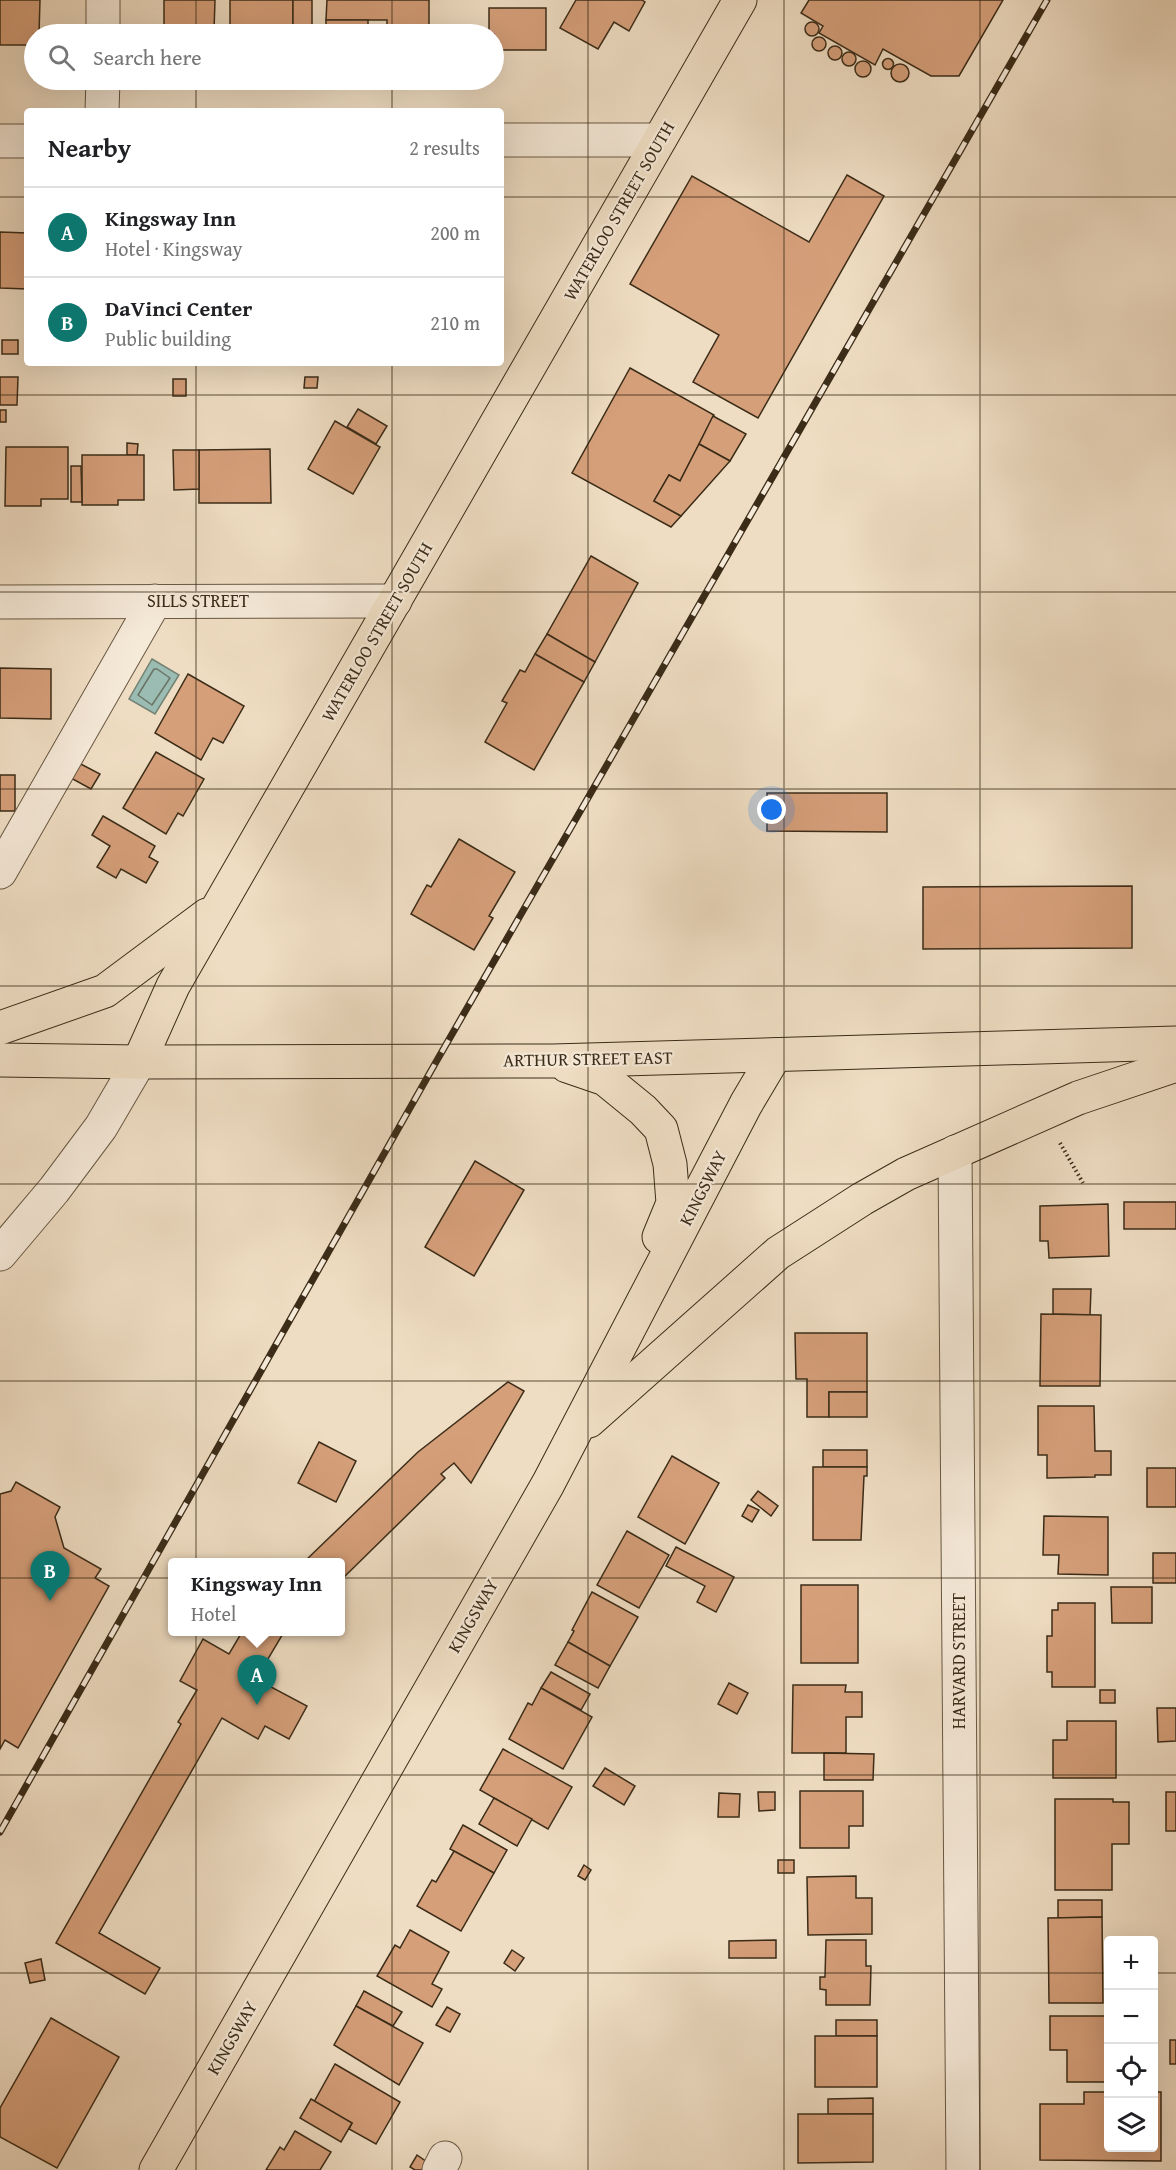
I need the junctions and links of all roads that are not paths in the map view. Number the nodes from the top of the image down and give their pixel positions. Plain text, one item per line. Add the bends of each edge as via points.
1 (103, 0) edge
2 (740, 0) edge
3 (103, 24) edge
4 (103, 90) edge
5 (102, 108) edge
6 (504, 140) edge
7 (659, 140) junction
8 (0, 141) edge
9 (24, 141) edge
10 (395, 600) junction
11 (155, 601) junction
12 (0, 602) edge
13 (14, 824) edge
14 (0, 872) edge
15 (218, 907) junction
16 (0, 1028) edge
17 (1176, 1043) edge
18 (775, 1055) junction
19 (0, 1060) edge
20 (553, 1061) junction
21 (139, 1062) junction
22 (1176, 1065) edge
23 (955, 1152) junction
24 (0, 1254) edge
25 (575, 1434) junction
26 (156, 2170) edge
27 (963, 2170) edge

1 - 3 street
2 - 7 main road, WATERLOO STREET SOUTH
4 - 5 street
6 - 7 street
7 - 10 main road, WATERLOO STREET SOUTH
8 - 9 street
10 - 11 street, SILLS STREET
10 - 15 main road, WATERLOO STREET SOUTH
11 - 12 street, SILLS STREET
11 - 13 street
13 - 14 street
15 - 16 main road via 105,991
15 - 21 main road, WATERLOO STREET SOUTH via 172,986
17 - 18 main road, ARTHUR STREET EAST
18 - 20 main road, ARTHUR STREET EAST
18 - 25 main road, KINGSWAY
19 - 21 main road, ARTHUR STREET EAST
20 - 21 main road, ARTHUR STREET EAST
20 - 25 main road via 605,1079 661,1129 674,1203
21 - 24 street, WATERLOO STREET SOUTH via 101,1126
22 - 23 main road via 1078,1098
23 - 25 main road via 862,1199 778,1253
23 - 27 street, HARVARD STREET
25 - 26 main road, KINGSWAY

